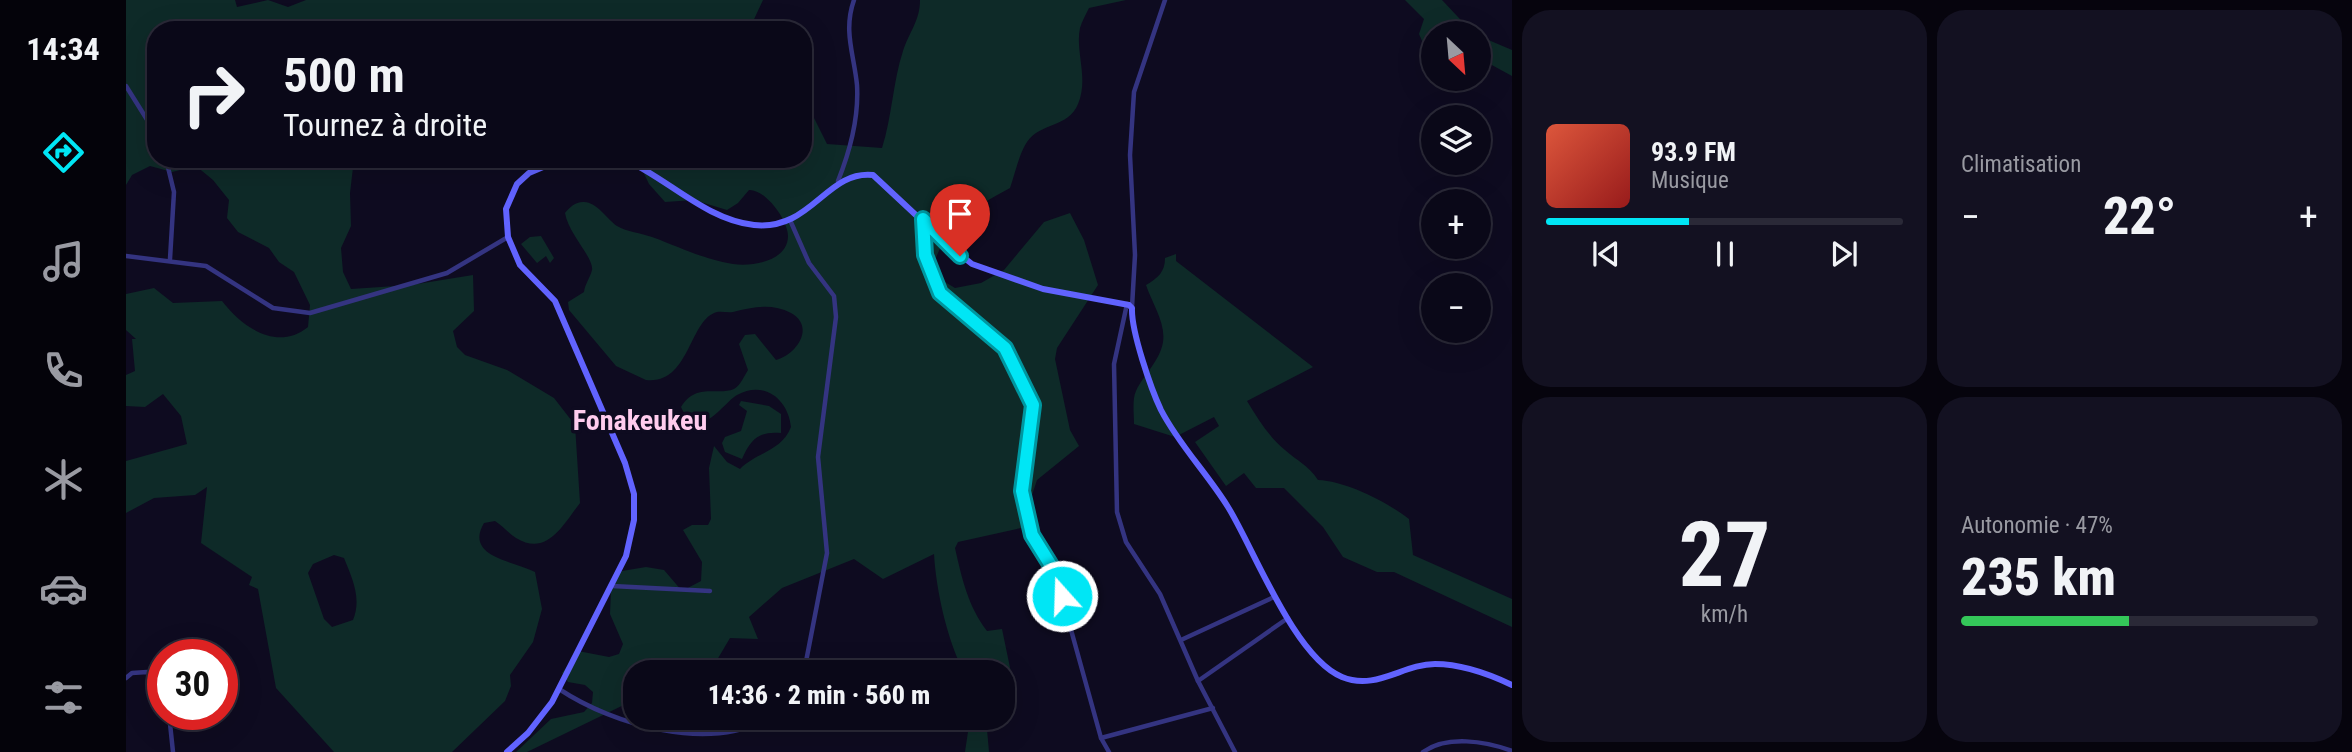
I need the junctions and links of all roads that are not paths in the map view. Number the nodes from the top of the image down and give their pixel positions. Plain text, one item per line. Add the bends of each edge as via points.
1 (854, 0) edge
2 (1165, 0) edge
3 (126, 86) edge
4 (147, 120) edge
5 (168, 168) edge
6 (541, 168) edge
7 (640, 168) edge
8 (838, 181) junction
9 (923, 219) junction
10 (790, 220) junction
11 (508, 237) junction
12 (126, 256) edge
13 (170, 259) junction
14 (1130, 306) junction
15 (612, 586) junction
16 (710, 591) dead end
17 (1274, 597) junction
18 (1288, 618) junction
19 (1181, 640) junction
20 (806, 660) edge
21 (147, 672) edge
22 (126, 678) edge
23 (1198, 681) junction
24 (1512, 685) edge
25 (559, 689) junction
26 (1213, 709) junction
27 (171, 730) edge
28 (751, 730) edge
29 (648, 735) dead end
30 (1101, 738) junction
31 (713, 741) dead end
32 (1512, 751) edge
33 (173, 752) edge
34 (507, 752) edge
35 (1109, 752) edge
36 (1235, 752) edge
37 (1423, 752) edge

1 - 8 street via 848,31 857,110
2 - 14 street via 1134,92 1130,155 1135,255
3 - 4 street
5 - 13 street via 174,192
6 - 11 street via 517,184 506,209
7 - 10 street via 743,223
8 - 9 street via 873,175
8 - 10 street via 817,204
9 - 14 street via 960,256 999,275
9 - 30 street via 925,255 940,293 1005,348 1033,405 1022,491 1032,535 1055,572
10 - 20 street via 809,263 834,296 836,317 818,457 827,553
11 - 13 street via 447,273 310,313 273,308 206,266
11 - 15 street via 520,265 555,301 631,483 635,502 632,533
12 - 13 street
14 - 17 street via 1162,411 1230,510
14 - 19 street via 1114,365 1117,512 1126,542 1160,594
15 - 16 street
15 - 25 street
17 - 18 street
17 - 19 street
18 - 23 street
18 - 24 street via 1329,669 1346,679 1373,680 1434,663 1472,670
19 - 23 street
21 - 22 street
23 - 26 street
25 - 29 street via 612,721
25 - 34 street via 537,723
26 - 30 street
26 - 36 street
27 - 33 street
28 - 31 street
30 - 35 street
32 - 37 street via 1482,743 1440,743

